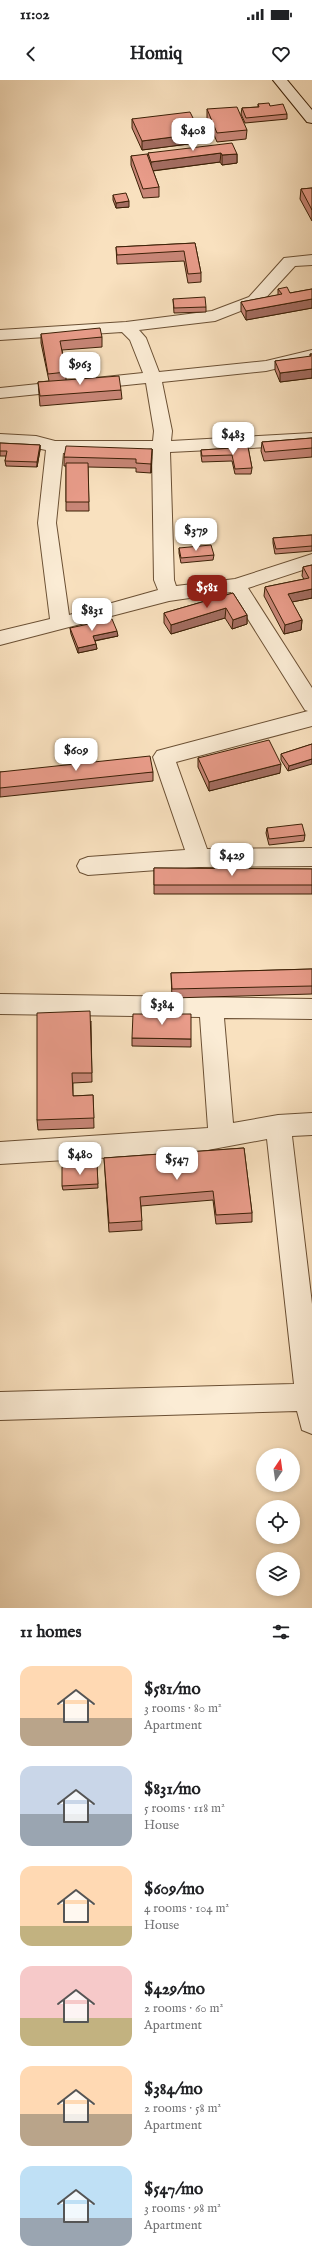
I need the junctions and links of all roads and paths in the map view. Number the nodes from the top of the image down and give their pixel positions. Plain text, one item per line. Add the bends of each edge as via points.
1 (280, 80) edge
2 (312, 119) edge
3 (312, 260) edge
4 (126, 327) junction
5 (0, 335) edge
6 (312, 355) edge
7 (153, 378) junction
8 (0, 393) edge
9 (312, 439) edge
10 (0, 440) edge
11 (55, 447) junction
12 (161, 447) junction
13 (312, 560) edge
14 (236, 585) junction
15 (170, 594) junction
16 (60, 624) junction
17 (0, 638) edge
18 (312, 705) edge
19 (312, 718) edge
20 (312, 856) edge
21 (199, 858) junction
22 (88, 866) dead end
23 (0, 1004) edge
24 (211, 1009) junction
25 (312, 1010) edge
26 (312, 1124) edge
27 (278, 1126) junction
28 (221, 1135) junction
29 (0, 1153) edge
30 (311, 1405) edge
31 (0, 1406) edge

1 - 2 street
3 - 4 street via 290,261 255,300 215,316
4 - 5 street
4 - 7 street via 138,338
6 - 7 street via 266,366
7 - 8 street
7 - 12 street via 163,430
9 - 12 street
10 - 11 street via 36,442
11 - 12 street
11 - 16 street via 47,523
12 - 15 street via 164,580
13 - 14 street
14 - 15 street
14 - 18 street
15 - 16 street
16 - 17 street
19 - 21 street via 164,757
20 - 21 street
21 - 22 street
23 - 24 street
24 - 25 street
24 - 28 street
26 - 27 street
27 - 28 street
27 - 30 street
28 - 29 street via 197,1141
30 - 31 street

